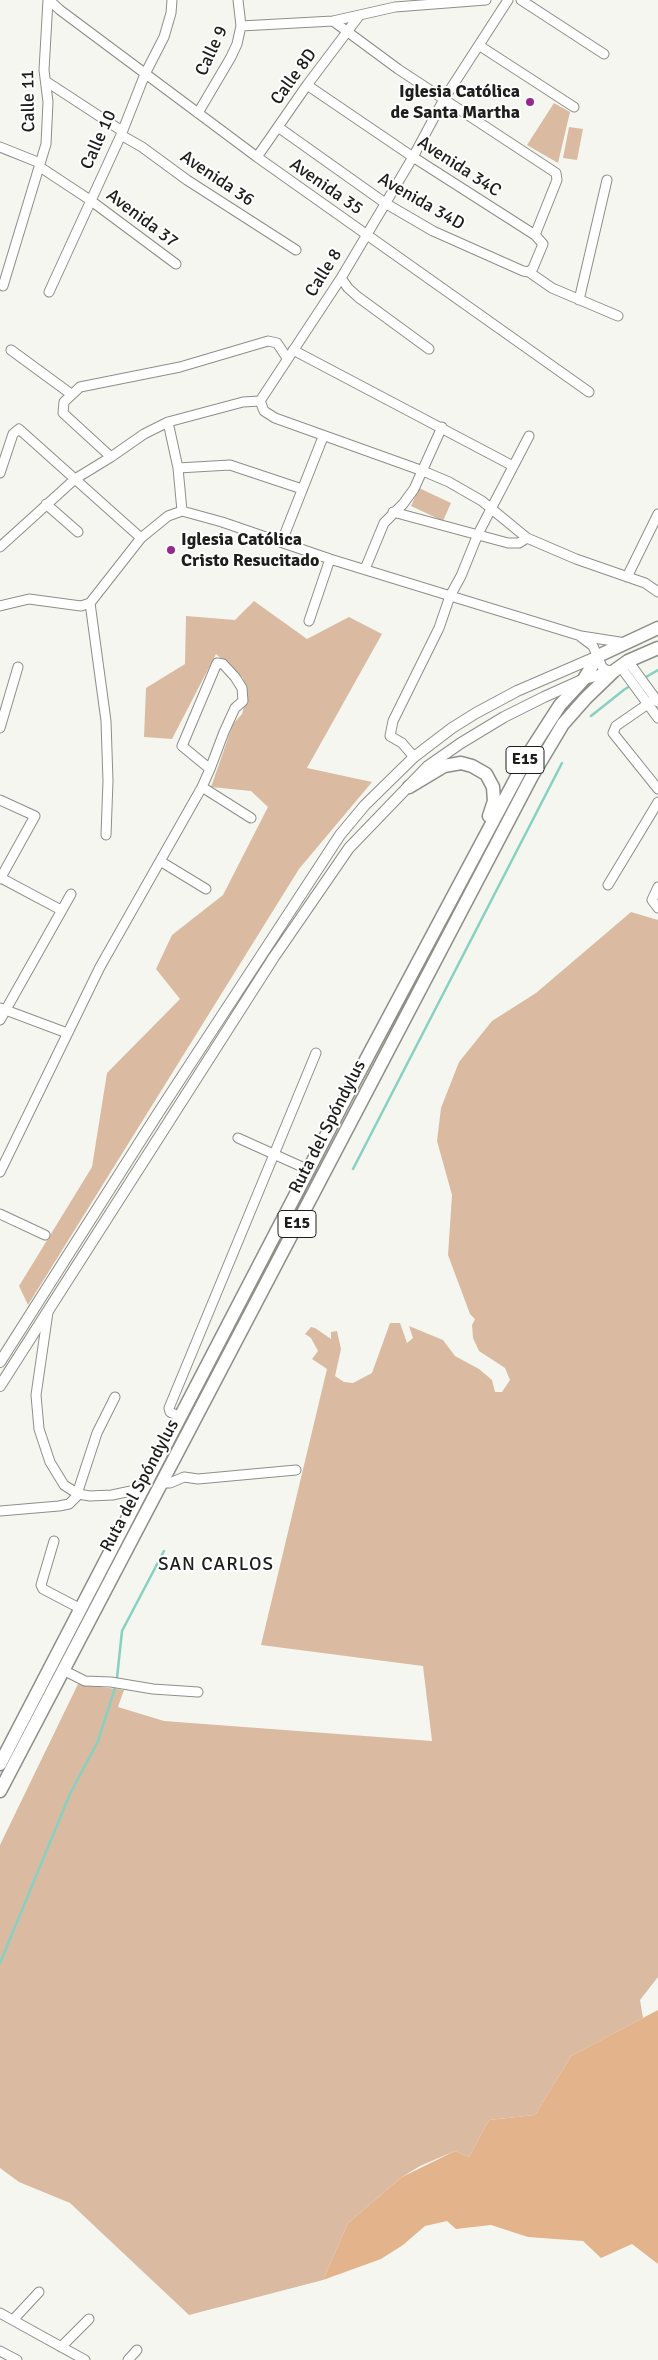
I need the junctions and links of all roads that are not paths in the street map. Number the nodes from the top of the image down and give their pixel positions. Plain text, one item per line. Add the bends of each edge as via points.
1 (49, 0) edge
2 (172, 0) edge
3 (238, 0) edge
4 (486, 0) edge
5 (508, 0) edge
6 (521, 0) edge
7 (458, 1) edge
8 (395, 4) edge
9 (359, 16) junction
10 (333, 21) junction
11 (241, 26) junction
12 (347, 32) junction
13 (480, 46) junction
14 (604, 54) dead end
15 (145, 74) junction
16 (46, 82) junction
17 (307, 85) junction
18 (444, 99) junction
19 (574, 107) dead end
20 (198, 113) junction
21 (278, 127) junction
22 (121, 133) junction
23 (0, 147) edge
24 (413, 157) junction
25 (257, 158) junction
26 (40, 165) junction
27 (607, 180) dead end
28 (90, 200) junction
29 (385, 203) junction
30 (366, 235) junction
31 (535, 235) junction
32 (296, 250) dead end
33 (176, 264) dead end
34 (529, 272) junction
35 (341, 278) junction
36 (3, 286) dead end
37 (49, 292) dead end
38 (579, 300) junction
39 (618, 316) dead end
40 (428, 349) dead end
41 (11, 350) dead end
42 (293, 350) junction
43 (287, 358) junction
44 (589, 392) dead end
45 (71, 394) junction
46 (260, 401) junction
47 (168, 422) junction
48 (442, 427) junction
49 (323, 436) junction
50 (529, 436) dead end
51 (111, 457) junction
52 (513, 466) junction
53 (178, 468) junction
54 (424, 471) junction
55 (0, 472) edge
56 (75, 479) junction
57 (302, 489) junction
58 (46, 504) junction
59 (490, 510) junction
60 (182, 512) junction
61 (393, 512) junction
62 (658, 514) edge
63 (78, 532) dead end
64 (478, 534) junction
65 (141, 538) junction
66 (527, 538) junction
67 (282, 541) junction
68 (0, 547) edge
69 (330, 559) junction
70 (365, 569) junction
71 (627, 577) junction
72 (658, 592) edge
73 (450, 596) junction
74 (90, 603) junction
75 (0, 606) edge
76 (309, 620) dead end
77 (658, 628) edge
78 (581, 636) junction
79 (626, 643) junction
80 (658, 648) edge
81 (598, 656) junction
82 (621, 666) junction
83 (18, 667) dead end
84 (584, 679) junction
85 (657, 701) edge
86 (648, 704) junction
87 (658, 718) edge
88 (0, 728) edge
89 (414, 756) junction
90 (210, 769) junction
91 (202, 787) junction
92 (409, 787) junction
93 (658, 789) edge
94 (0, 800) edge
95 (658, 802) edge
96 (252, 818) dead end
97 (106, 835) dead end
98 (478, 850) junction
99 (160, 861) junction
100 (0, 879) edge
101 (608, 885) dead end
102 (658, 888) edge
103 (206, 889) dead end
104 (71, 894) dead end
105 (658, 908) edge
106 (61, 910) junction
107 (2, 1009) edge
108 (0, 1020) edge
109 (67, 1033) junction
110 (316, 1053) dead end
111 (238, 1138) dead end
112 (274, 1154) junction
113 (309, 1170) junction
114 (0, 1172) edge
115 (0, 1214) edge
116 (45, 1235) dead end
117 (48, 1310) junction
118 (0, 1362) edge
119 (0, 1386) edge
120 (115, 1397) dead end
121 (180, 1418) junction
122 (296, 1470) dead end
123 (161, 1483) junction
124 (145, 1488) junction
125 (78, 1494) junction
126 (0, 1511) edge
127 (54, 1541) dead end
128 (82, 1609) junction
129 (63, 1670) junction
130 (198, 1692) dead end
131 (0, 1764) edge
132 (0, 1791) edge
133 (39, 2292) dead end
134 (0, 2313) edge
135 (89, 2319) dead end
136 (13, 2320) junction
137 (61, 2347) junction
138 (138, 2350) dead end
139 (0, 2351) edge
140 (17, 2360) edge
141 (85, 2360) edge
142 (128, 2360) edge

1 - 15 street, Avenida 35
1 - 16 street, Calle 11
2 - 15 street, Calle 10 via 164,37
3 - 11 street, Calle 9
4 - 7 street
5 - 13 street, Calle 8
6 - 14 street
7 - 8 street
8 - 9 street
9 - 10 street
9 - 12 street, Calle 8D
10 - 11 street
10 - 12 street
11 - 20 street, Calle 9 via 231,57
12 - 17 street, Calle 8D
12 - 18 street
13 - 18 street, Calle 8
13 - 19 street
15 - 20 street, Avenida 35
15 - 22 street, Calle 10
16 - 22 street, Avenida 36
16 - 26 street, Calle 11 via 48,122
17 - 21 street, Calle 8D
17 - 24 street, Avenida 34C
18 - 24 street, Calle 8
18 - 31 street via 556,173 557,180
20 - 25 street, Avenida 35
21 - 25 street, Calle 8D
21 - 29 street, Avenida 34D
22 - 28 street, Calle 10
22 - 32 street, Avenida 36
23 - 26 street, Avenida 37
24 - 29 street, Calle 8
24 - 31 street, Avenida 34C
25 - 30 street, Avenida 35
26 - 28 street, Avenida 37
26 - 36 street, Calle 11
27 - 38 street
28 - 33 street, Avenida 37
28 - 37 street, Calle 10
29 - 30 street, Calle 8
29 - 34 street, Avenida 34D via 433,231
30 - 35 street, Calle 8
30 - 44 street, Avenida 35
31 - 34 street, Avenida 34C via 543,244
34 - 38 street, Avenida 34D via 552,288
35 - 40 street via 358,297
35 - 42 street, Calle 8
38 - 39 street, Avenida 34D
41 - 45 street
42 - 43 street, Calle 8
42 - 48 street
43 - 45 street via 277,343 268,341 146,376 89,384
43 - 46 street, Calle 8
45 - 51 street via 62,405 63,413
46 - 47 street via 243,402
46 - 49 street via 264,411
47 - 51 street
47 - 53 street
48 - 52 street
48 - 54 street
49 - 54 street
49 - 57 street
50 - 52 street
51 - 56 street
52 - 59 street
53 - 57 street via 230,465
53 - 60 street
54 - 59 street via 482,502
54 - 61 street via 408,498
55 - 56 street via 13,434 19,429
56 - 58 street
56 - 65 street
57 - 67 street
58 - 63 street
58 - 68 street
59 - 64 street
59 - 66 street
60 - 65 street via 168,516
60 - 67 street
61 - 64 street
61 - 70 street via 384,523
62 - 71 street
64 - 66 street via 514,544
64 - 73 street
65 - 74 street
66 - 71 street
67 - 69 street
69 - 70 street
69 - 76 street
70 - 73 street
71 - 72 street
73 - 78 street
73 - 89 street via 439,628 391,726 390,736
74 - 75 street via 81,606 29,599
74 - 97 street via 106,721
77 - 79 highway
78 - 79 street
78 - 81 street via 593,646
79 - 81 highway
80 - 82 highway, Ruta del Spóndylus / E15
81 - 82 street via 604,669
81 - 84 highway, Ruta del Spóndylus / E15
81 - 89 main road via 517,691 476,713
82 - 84 main road
82 - 85 street via 640,678
82 - 86 street
82 - 123 highway, Ruta del Spóndylus / E15 via 563,724 516,804
83 - 88 street
84 - 92 main road via 482,730 428,766
84 - 98 highway, Ruta del Spóndylus / E15 via 560,705 536,742
85 - 86 street
86 - 87 street
86 - 93 street via 616,726 614,733
89 - 118 main road via 365,805 335,842
90 - 90 street via 231,716 243,701 242,688 235,677 217,662 182,746
90 - 91 street
91 - 96 street
91 - 99 street
92 - 98 highway via 452,764 468,765 486,774 493,786 494,801
92 - 117 main road via 366,829 330,873
94 - 100 street via 35,816
95 - 101 street
98 - 113 highway, Ruta del Spóndylus / E15
99 - 103 street
99 - 109 street
100 - 106 street
102 - 105 street via 652,900
104 - 106 street
106 - 107 street
107 - 108 street
107 - 109 street
109 - 114 street
110 - 112 street
111 - 112 street
112 - 113 street
112 - 121 street via 169,1408
113 - 121 highway, Ruta del Spóndylus / E15
115 - 116 street
117 - 119 main road
117 - 125 street via 36,1395 39,1429 55,1472 64,1486
120 - 125 street via 97,1433
121 - 124 highway, Ruta del Spóndylus / E15
122 - 123 street via 198,1479 184,1477
123 - 129 highway, Ruta del Spóndylus / E15
124 - 125 street via 90,1496
124 - 128 highway, Ruta del Spóndylus / E15
125 - 126 street via 69,1504
127 - 128 street via 41,1585
128 - 131 highway, Ruta del Spóndylus / E15
129 - 130 street via 85,1681
129 - 132 highway, Ruta del Spóndylus / E15
133 - 136 street
134 - 136 street
135 - 137 street
136 - 137 street
137 - 141 street
138 - 142 street
139 - 140 street

